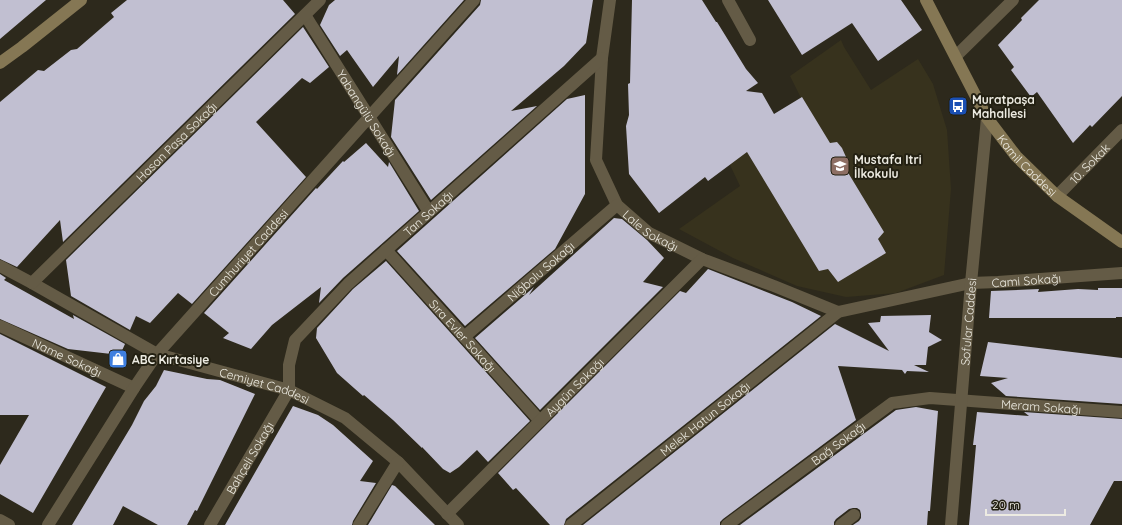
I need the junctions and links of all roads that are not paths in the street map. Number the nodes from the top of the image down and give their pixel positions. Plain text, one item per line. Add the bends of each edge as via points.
1 (81, 0) edge
2 (320, 0) edge
3 (474, 0) edge
4 (610, 0) edge
5 (728, 0) edge
6 (926, 0) edge
7 (1013, 0) edge
8 (305, 15) junction
9 (750, 40) dead end
10 (956, 56) junction
11 (602, 58) junction
12 (0, 62) edge
13 (370, 117) junction
14 (987, 118) junction
15 (1122, 130) edge
16 (1057, 196) junction
17 (617, 205) junction
18 (429, 212) junction
19 (1122, 242) edge
20 (386, 250) junction
21 (702, 259) junction
22 (0, 266) edge
23 (1122, 273) edge
24 (32, 283) junction
25 (970, 283) junction
26 (838, 312) junction
27 (0, 326) edge
28 (464, 337) junction
29 (157, 354) junction
30 (134, 388) junction
31 (288, 390) junction
32 (961, 400) junction
33 (1122, 412) edge
34 (540, 421) junction
35 (398, 462) junction
36 (447, 514) junction
37 (854, 515) dead end
38 (0, 520) edge
39 (9, 525) edge
40 (48, 525) edge
41 (210, 525) edge
42 (359, 525) edge
43 (458, 525) edge
44 (571, 525) edge
45 (727, 525) edge
46 (840, 525) edge
47 (951, 525) edge

1 - 12 street
2 - 8 street, Hasan Paşa Sokağı
3 - 13 street, Cumhuriyet Caddesi
4 - 11 street, Lale Sokağı
5 - 9 street
6 - 10 street, Kamil Caddesi
7 - 10 street
8 - 13 street, Yabangülü Sokağı
8 - 24 street, Hasan Paşa Sokağı
10 - 14 street, Kamil Caddesi
11 - 17 street, Lale Sokağı via 596,160
11 - 18 street, Tan Sokağı
13 - 18 street, Yabangülü Sokağı
13 - 29 street, Cumhuriyet Caddesi
14 - 16 street, Kamil Caddesi via 1016,156
14 - 25 street, Sofular Caddesi
15 - 16 street, 10. Sokak
16 - 19 street, Kamil Caddesi
17 - 21 street, Lale Sokağı via 649,233
17 - 28 street, Niğbolu Sokağı
18 - 20 street, Tan Sokağı
20 - 28 street, Sıra Evler Sokağı
20 - 31 street, Tan Sokağı via 348,284 295,340 289,365
21 - 26 street, Lale Sokağı
21 - 34 street, Aygün Sokağı
22 - 24 street, Cemiyet Caddesi
23 - 25 street, Cami Sokağı
24 - 29 street, Cemiyet Caddesi
25 - 26 street, Cami Sokağı
25 - 32 street, Sofular Caddesi
26 - 44 street, Melek Hatun Sokağı
27 - 30 street, Name Sokağı
28 - 34 street, Sıra Evler Sokağı
29 - 30 street, Cumhuriyet Caddesi
29 - 31 street, Cemiyet Caddesi
30 - 40 street, Cumhuriyet Caddesi
31 - 35 street, Cemiyet Caddesi via 345,418
31 - 41 street, Bahçeli Sokağı
32 - 33 street, Meram Sokağı
32 - 45 street, Bağ Sokağı via 930,398 892,403
32 - 47 street, Sofular Caddesi
34 - 36 street, Aygün Sokağı
35 - 36 street, Cemiyet Caddesi
35 - 42 street
36 - 43 street, Cemiyet Caddesi
37 - 46 street
38 - 39 street

